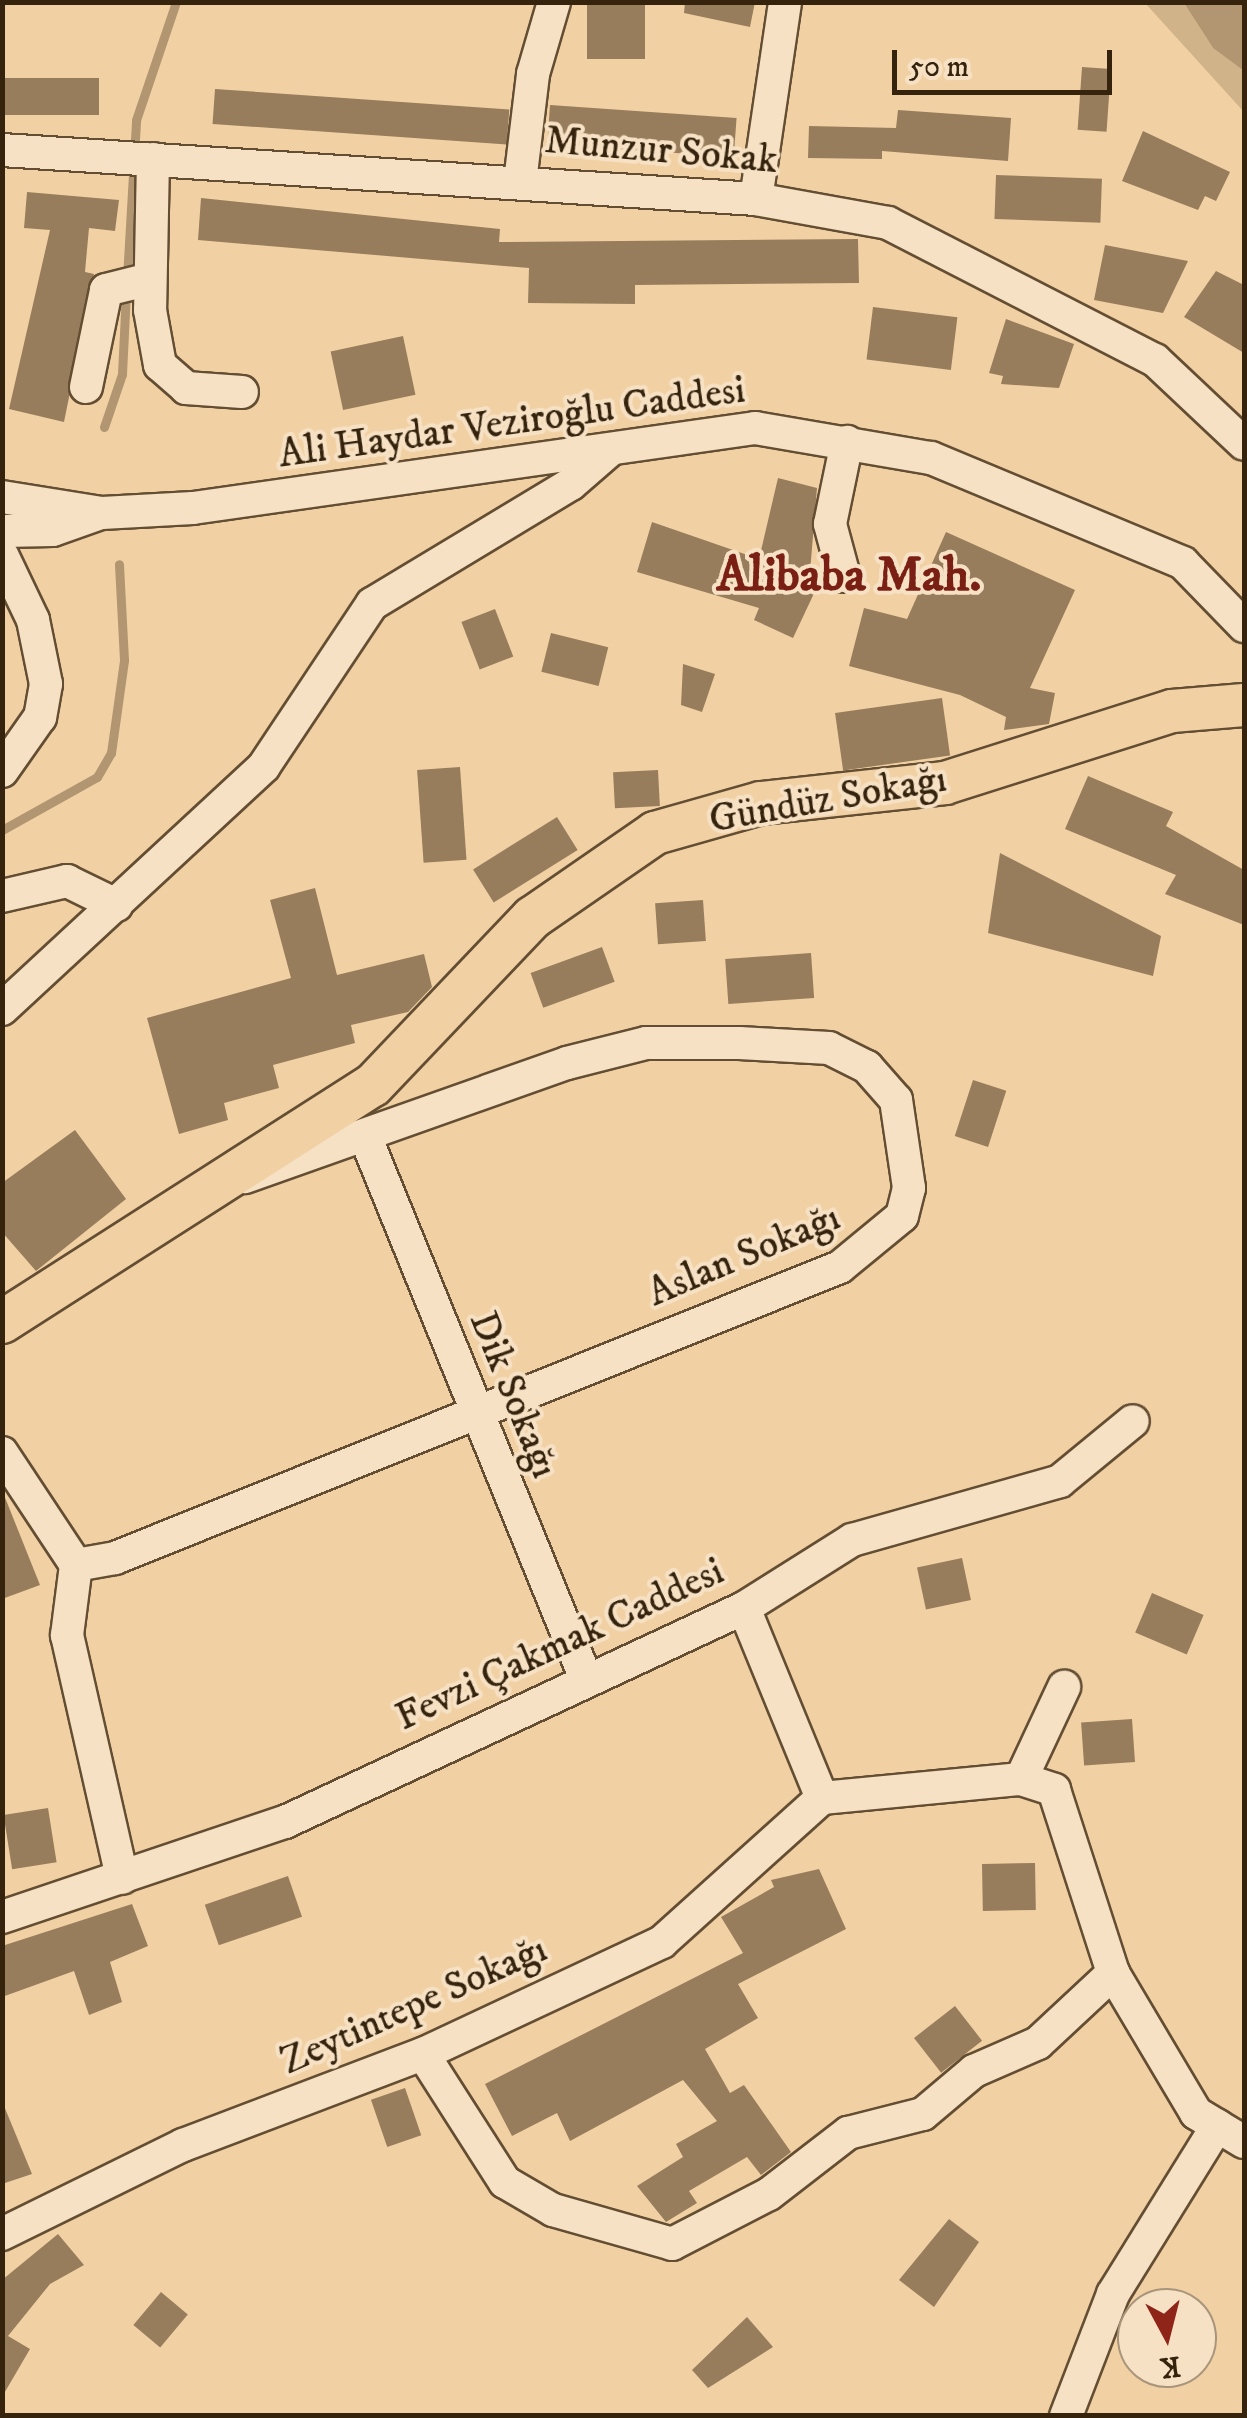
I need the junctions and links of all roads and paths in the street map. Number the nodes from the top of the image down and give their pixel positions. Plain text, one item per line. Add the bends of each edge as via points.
1 (554, 2) edge
2 (785, 2) edge
3 (2, 150) edge
4 (154, 159) junction
5 (520, 182) junction
6 (756, 199) junction
7 (132, 281) junction
8 (86, 387) dead end
9 (242, 392) dead end
10 (847, 442) junction
11 (1244, 444) edge
12 (609, 450) junction
13 (2, 496) edge
14 (102, 513) junction
15 (2, 531) edge
16 (2, 555) edge
17 (844, 576) dead end
18 (1244, 626) edge
19 (1244, 705) edge
20 (2, 771) edge
21 (2, 896) edge
22 (116, 905) junction
23 (2, 1009) edge
24 (367, 1141) junction
25 (231, 1182) junction
26 (2, 1322) edge
27 (472, 1412) junction
28 (1133, 1421) dead end
29 (2, 1454) edge
30 (76, 1565) junction
31 (744, 1608) junction
32 (586, 1679) junction
33 (1064, 1687) dead end
34 (1020, 1779) junction
35 (822, 1798) junction
36 (122, 1878) junction
37 (2, 1917) edge
38 (1113, 1974) junction
39 (423, 2054) junction
40 (1231, 2134) edge
41 (2, 2234) edge
42 (1066, 2416) edge

1 - 5 street via 533,74
2 - 6 street
3 - 4 street, Munzur Sokak
4 - 5 street, Munzur Sokak
4 - 7 street
5 - 6 street, Munzur Sokak
6 - 11 street, Munzur Sokak via 860,216 936,241 1155,360
7 - 8 street
7 - 9 street via 172,380
10 - 12 street, Ali Haydar Veziroğlu Caddesi via 756,428
10 - 17 street via 830,524
10 - 18 street, Ali Haydar Veziroğlu Caddesi via 931,458 1183,563
12 - 14 street, Ali Haydar Veziroğlu Caddesi via 333,493
12 - 22 street via 572,484 372,604 264,766
13 - 14 street
14 - 15 street via 53,530
16 - 20 street via 33,620 46,684 40,717
19 - 25 main road, Gündüz Sokağı via 1172,711 945,783 761,803 655,833 532,918 372,1085
21 - 22 street via 68,881
22 - 23 street
24 - 25 street, Aslan Sokağı
24 - 27 street, Dik Sokağı
24 - 27 street, Aslan Sokağı via 567,1063 646,1044 829,1048 867,1067 896,1100 909,1188 902,1216 876,1244 840,1268
25 - 26 main road, Gündüz Sokağı
27 - 30 street, Aslan Sokağı
27 - 32 street, Dik Sokağı
28 - 31 street, Fevzi Çakmak Caddesi via 1060,1481 852,1540
29 - 30 street
30 - 36 street via 67,1635
31 - 32 street, Fevzi Çakmak Caddesi
31 - 35 street
32 - 36 street, Fevzi Çakmak Caddesi via 285,1822
33 - 34 street
34 - 35 street
34 - 38 street via 1038,1779 1063,1806
35 - 39 street, Zeytintepe Sokağı via 662,1942
36 - 37 street, Fevzi Çakmak Caddesi
38 - 39 street via 1038,2043 974,2071 923,2114 848,2133 769,2194 672,2244 553,2210 505,2182
38 - 40 street via 1170,2078
39 - 41 street, Zeytintepe Sokağı via 183,2145
40 - 42 street via 1113,2294

